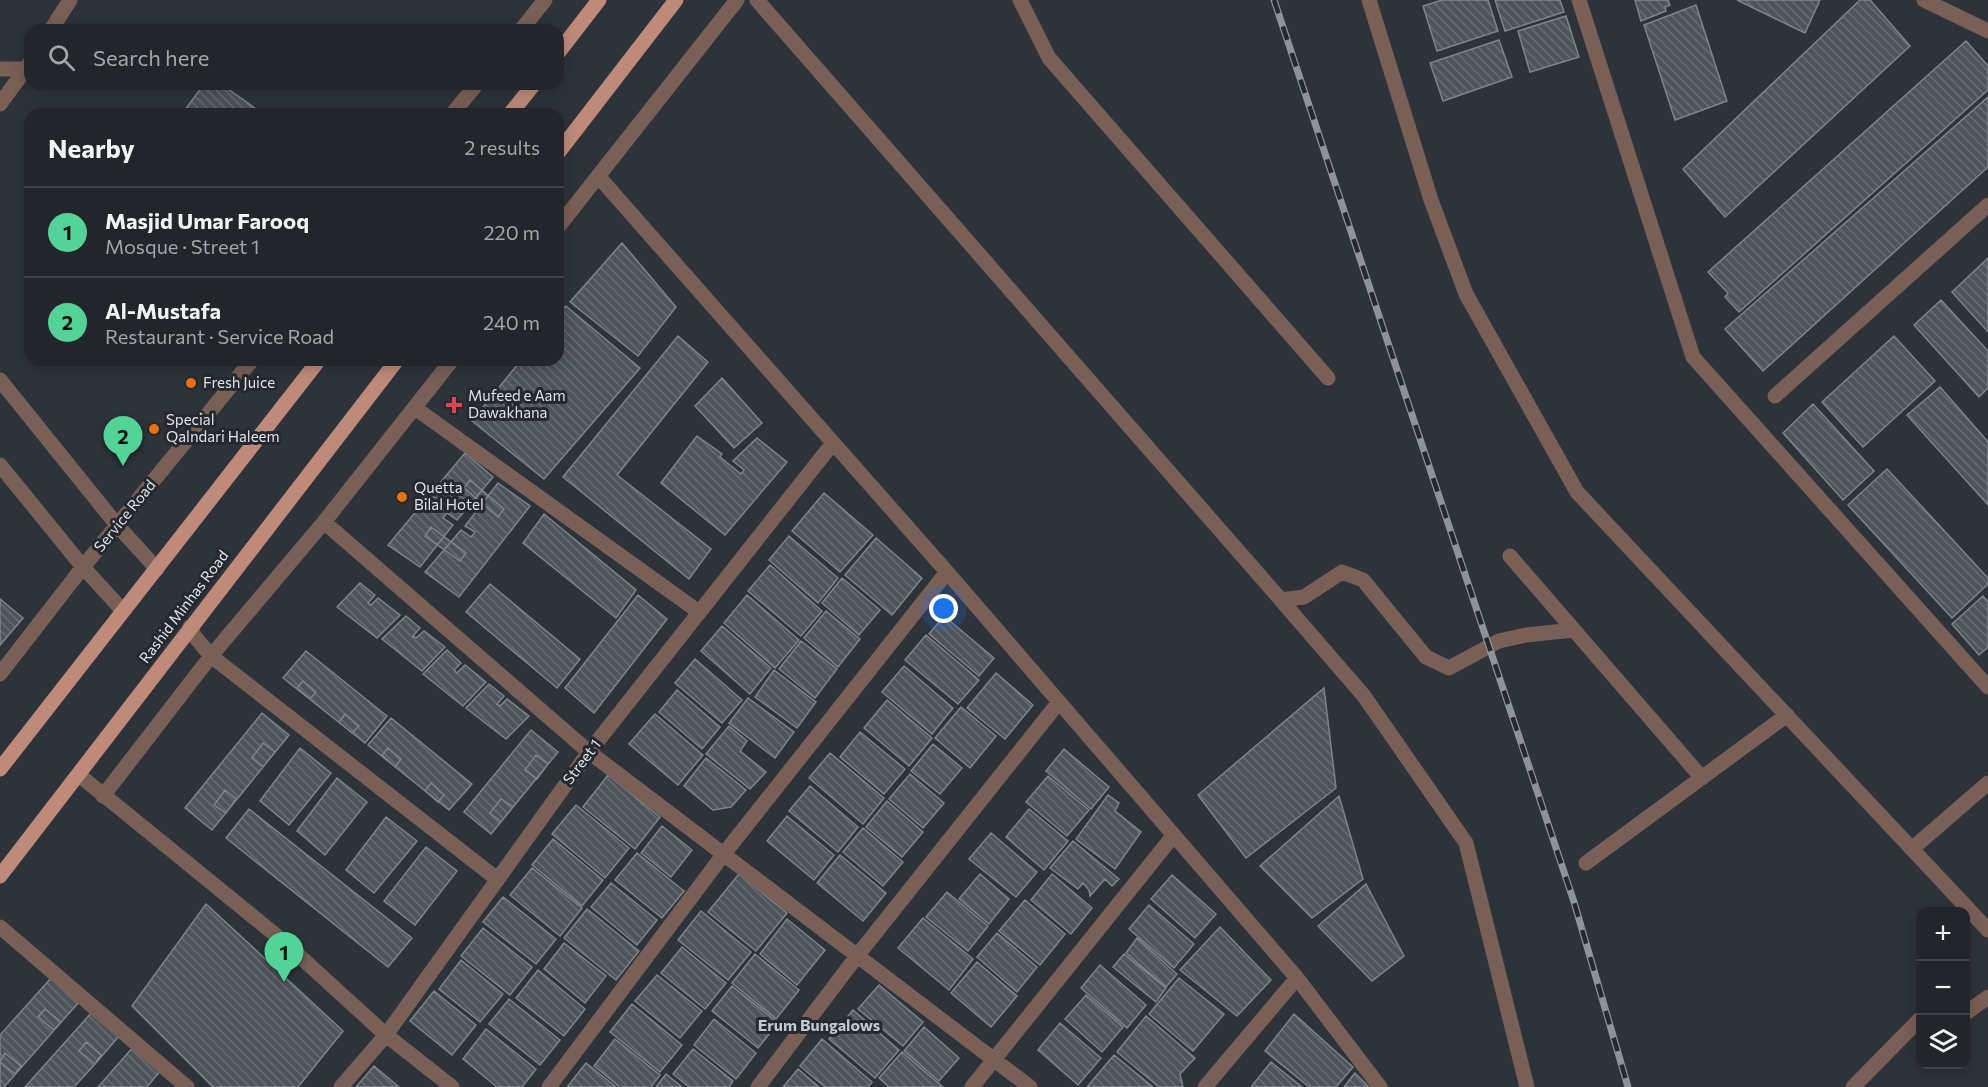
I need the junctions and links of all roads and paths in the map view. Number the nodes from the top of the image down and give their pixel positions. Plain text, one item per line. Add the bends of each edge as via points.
1 (70, 0) edge
2 (545, 0) edge
3 (599, 0) edge
4 (736, 0) edge
5 (757, 0) edge
6 (1020, 0) edge
7 (1369, 0) edge
8 (1579, 0) edge
9 (1924, 0) edge
10 (675, 1) edge
11 (55, 24) edge
12 (526, 24) edge
13 (1988, 32) edge
14 (564, 45) edge
15 (24, 66) edge
16 (0, 69) edge
17 (24, 72) edge
18 (472, 90) edge
19 (529, 90) edge
20 (0, 105) edge
21 (457, 108) edge
22 (515, 108) edge
23 (564, 145) edge
24 (598, 176) junction
25 (1988, 205) edge
26 (564, 218) edge
27 (247, 366) edge
28 (314, 366) edge
29 (392, 366) edge
30 (447, 366) edge
31 (1328, 378) dead end
32 (0, 380) edge
33 (1775, 396) dead end
34 (415, 408) junction
35 (833, 443) junction
36 (0, 465) edge
37 (324, 522) junction
38 (117, 525) junction
39 (1510, 556) dead end
40 (83, 567) junction
41 (157, 569) junction
42 (947, 572) junction
43 (1281, 600) junction
44 (123, 611) junction
45 (699, 612) junction
46 (190, 627) junction
47 (1574, 630) junction
48 (211, 656) junction
49 (0, 674) edge
50 (1988, 687) edge
51 (1059, 702) junction
52 (1787, 715) junction
53 (589, 752) junction
54 (0, 769) edge
55 (79, 775) junction
56 (1702, 778) junction
57 (1988, 783) edge
58 (103, 796) junction
59 (1173, 836) junction
60 (1913, 848) junction
61 (723, 855) junction
62 (1586, 862) dead end
63 (0, 876) edge
64 (497, 879) junction
65 (0, 927) edge
66 (1988, 930) edge
67 (856, 956) junction
68 (1297, 978) junction
69 (1988, 997) edge
70 (1970, 1009) edge
71 (1916, 1023) edge
72 (386, 1035) junction
73 (993, 1059) junction
74 (187, 1087) edge
75 (341, 1087) edge
76 (452, 1087) edge
77 (549, 1087) edge
78 (758, 1087) edge
79 (972, 1087) edge
80 (1030, 1087) edge
81 (1205, 1087) edge
82 (1380, 1087) edge
83 (1527, 1087) edge
84 (1853, 1087) edge

1 - 11 street
2 - 12 street
3 - 14 main road
4 - 24 street
5 - 43 street
6 - 31 street via 1049,58
7 - 52 street via 1431,200 1466,294 1577,492
8 - 50 street via 1693,357
9 - 13 street
10 - 23 main road
15 - 16 street
17 - 20 street
18 - 21 street
19 - 22 main road
24 - 26 street
24 - 35 street
25 - 33 street
27 - 38 street, Service Road
28 - 41 main road
29 - 46 main road, Rashid Minhas Road
30 - 34 street
32 - 38 street
34 - 37 street
34 - 45 street
35 - 42 street
35 - 45 street, Street 1
36 - 40 street
37 - 48 street
37 - 53 street
38 - 40 street, Service Road
38 - 41 street
39 - 47 street
40 - 44 street
40 - 49 street, Service Road
41 - 44 main road
42 - 51 street
42 - 61 street
43 - 47 street via 1304,597 1342,572 1363,580 1426,657 1449,668 1499,641
43 - 83 street via 1364,696 1466,843
44 - 54 main road
45 - 53 street, Street 1
46 - 48 street
46 - 55 main road, Rashid Minhas Road
47 - 56 street
48 - 58 street
48 - 64 street
51 - 59 street
51 - 67 street
52 - 56 street
52 - 60 street
53 - 61 street
53 - 64 street, Street 1
55 - 58 street
55 - 63 main road, Rashid Minhas Road
56 - 62 street
57 - 60 street
58 - 72 street via 283,941
59 - 68 street
59 - 73 street
60 - 66 street
61 - 67 street
61 - 77 street
64 - 72 street, Street 1
65 - 74 street
67 - 73 street
67 - 78 street
68 - 81 street
68 - 82 street
69 - 70 street
71 - 84 street
72 - 75 street, Street 1
72 - 76 street
73 - 79 street
73 - 80 street

